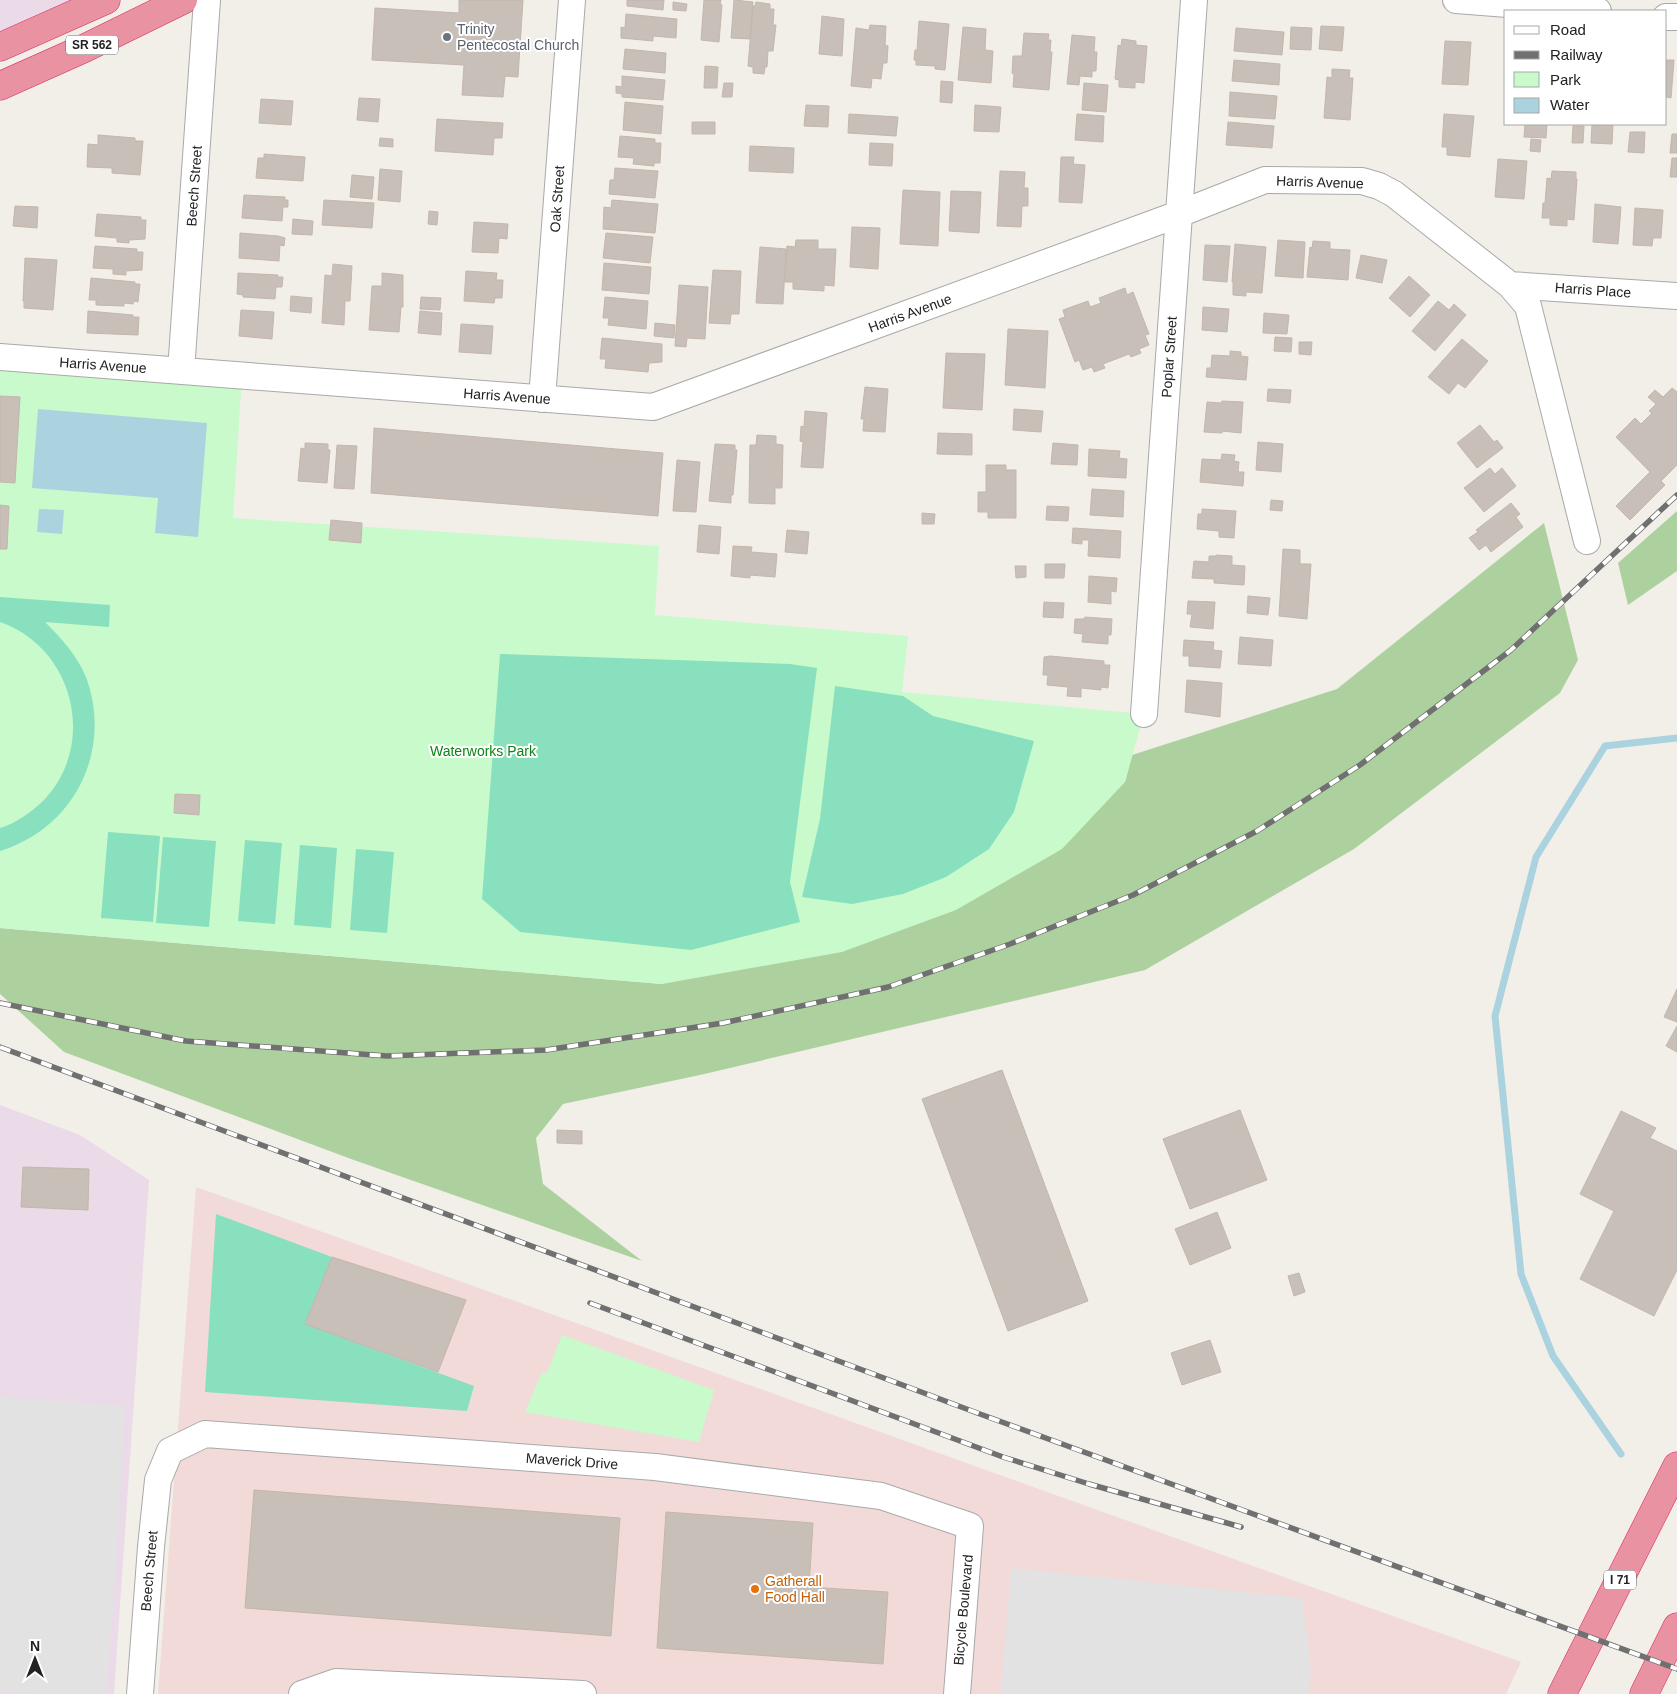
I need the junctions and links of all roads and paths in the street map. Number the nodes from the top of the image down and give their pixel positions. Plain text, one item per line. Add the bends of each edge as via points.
1 (106, 0) edge
2 (183, 0) edge
3 (572, 0) edge
4 (1194, 0) edge
5 (1456, 0) edge
6 (1585, 10) edge
7 (206, 11) edge
8 (0, 47) edge
9 (0, 86) edge
10 (1179, 214) junction
11 (1510, 285) junction
12 (1677, 296) edge
13 (0, 357) edge
14 (181, 371) junction
15 (542, 399) junction
16 (1586, 541) dead end
17 (1144, 714) dead end
18 (170, 1450) joint
19 (1677, 1466) edge
20 (970, 1526) joint
21 (1677, 1626) edge
22 (140, 1694) edge
23 (302, 1694) edge
24 (583, 1694) edge
25 (957, 1694) edge
26 (1562, 1694) edge
27 (1644, 1694) edge

1 - 8 highway, SR 562
2 - 9 highway, SR 562
3 - 15 street, Oak Street
4 - 10 street, Poplar Street
5 - 6 street
7 - 14 street, Beech Street
10 - 11 street, Harris Avenue via 1265,180 1362,181 1394,194
10 - 15 street, Harris Avenue via 653,407
10 - 17 street, Poplar Street
11 - 12 street, Harris Place
11 - 16 street, Harris Avenue via 1528,306
13 - 14 street, Harris Avenue
14 - 15 street, Harris Avenue
18 - 20 street, Maverick Drive via 205,1434 656,1467 881,1496
18 - 22 street, Beech Street via 158,1480
19 - 26 highway, I 71
20 - 25 street, Bicycle Boulevard
21 - 27 highway
23 - 24 street via 336,1682

